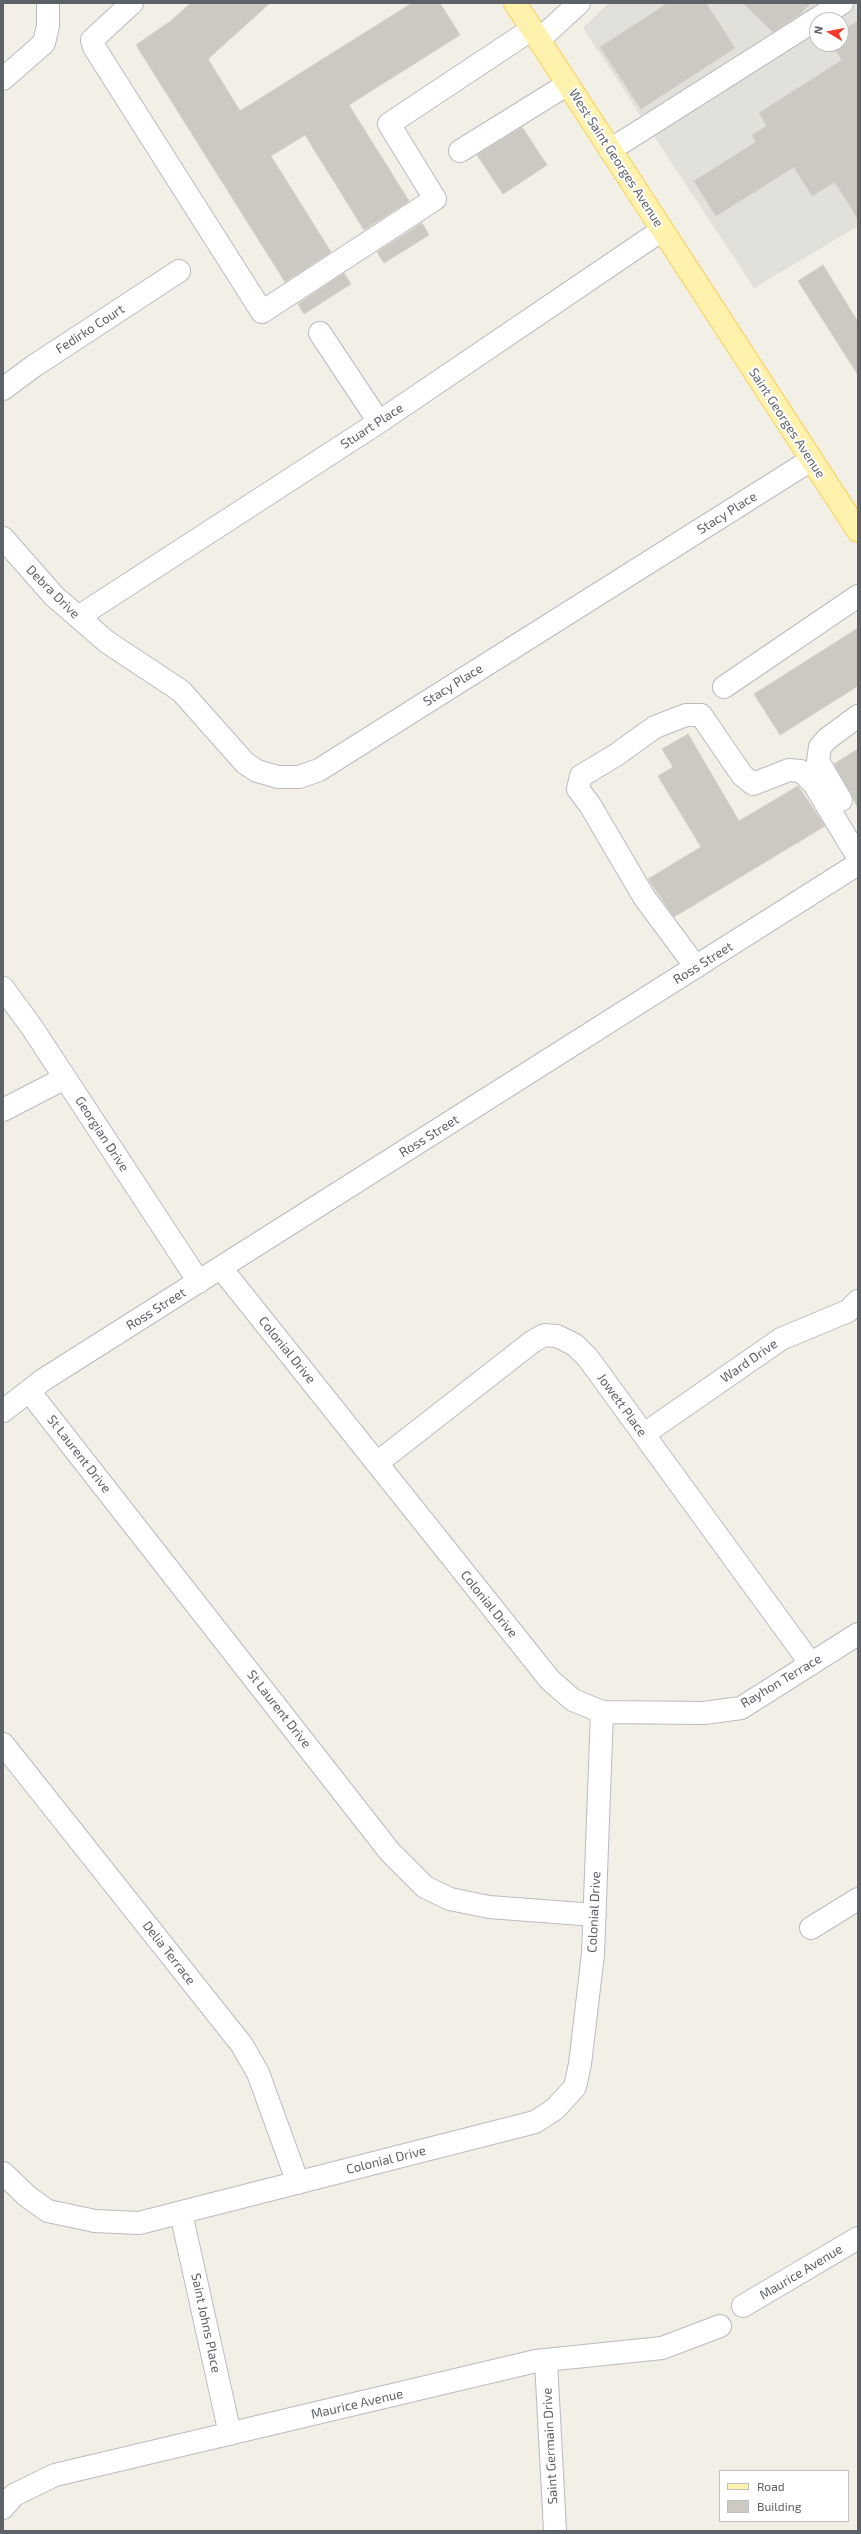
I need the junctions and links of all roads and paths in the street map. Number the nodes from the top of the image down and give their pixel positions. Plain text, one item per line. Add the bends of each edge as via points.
1 (48, 3) edge
2 (132, 3) edge
3 (515, 3) edge
4 (579, 3) edge
5 (842, 3) edge
6 (535, 34) junction
7 (3, 79) edge
8 (568, 84) junction
9 (610, 150) junction
10 (460, 151) dead end
11 (662, 230) junction
12 (178, 271) dead end
13 (716, 314) joint
14 (320, 333) dead end
15 (3, 389) edge
16 (379, 422) junction
17 (811, 460) junction
18 (858, 531) edge
19 (3, 538) edge
20 (858, 596) edge
21 (78, 617) junction
22 (107, 642) joint
23 (724, 687) dead end
24 (858, 716) edge
25 (858, 828) edge
26 (858, 857) edge
27 (858, 864) edge
28 (696, 967) junction
29 (3, 988) edge
30 (65, 1078) junction
31 (3, 1110) edge
32 (221, 1268) junction
33 (199, 1282) junction
34 (855, 1313) edge
35 (29, 1391) junction
36 (3, 1411) edge
37 (644, 1434) junction
38 (376, 1463) junction
39 (858, 1634) edge
40 (811, 1664) junction
41 (602, 1712) junction
42 (3, 1744) edge
43 (858, 1899) edge
44 (595, 1915) junction
45 (811, 1928) dead end
46 (3, 2173) edge
47 (298, 2183) junction
48 (181, 2212) junction
49 (858, 2238) edge
50 (743, 2306) dead end
51 (720, 2326) dead end
52 (546, 2361) junction
53 (230, 2434) junction
54 (3, 2508) edge
55 (555, 2531) edge

1 - 7 street via 48,26 44,43
2 - 6 street via 92,40 94,47 262,312 435,199 389,124
3 - 6 main road, West Saint Georges Avenue
4 - 6 street
5 - 9 street
6 - 8 main road, West Saint Georges Avenue
8 - 9 main road, West Saint Georges Avenue
8 - 10 street
9 - 11 main road, West Saint Georges Avenue
11 - 13 main road, West Saint Georges Avenue
11 - 16 street, Stuart Place
12 - 15 street, Fedirko Court
13 - 17 main road, Saint Georges Avenue
14 - 16 street
16 - 21 street, Stuart Place
17 - 18 main road, Saint Georges Avenue
17 - 22 street, Stacy Place via 319,770 299,777 278,777 257,771 245,763 181,691
19 - 21 street, Debra Drive via 54,596
20 - 23 street
21 - 22 street, Debra Drive
24 - 25 street via 826,739 820,747 818,761
26 - 28 street via 814,784 801,771 789,770 753,784 742,775 701,714 686,715 655,727 581,776 578,789 644,897
27 - 28 street, Ross Street
28 - 32 street, Ross Street
29 - 30 street, Georgian Drive
30 - 31 street
30 - 33 street, Georgian Drive
32 - 33 street, Ross Street
32 - 38 street, Colonial Drive
33 - 35 street, Ross Street
34 - 37 street, Ward Drive via 781,1339
35 - 36 street, Ross Street
35 - 44 street, St Laurent Drive via 390,1852 425,1887 450,1899 489,1907
37 - 38 street, Jowett Place via 588,1358 575,1345 557,1336 544,1335
37 - 40 street, Jowett Place
38 - 41 street, Colonial Drive via 550,1680 573,1700
39 - 40 street, Rayhon Terrace
40 - 41 street, Rayhon Terrace via 742,1708 704,1713
41 - 44 street, Colonial Drive
42 - 47 street, Delia Terrace via 242,2045 258,2073
43 - 45 street
44 - 47 street, Colonial Drive via 580,2064 575,2087 555,2109 535,2122
46 - 48 street, Colonial Drive via 28,2197 48,2211 95,2221 139,2223
47 - 48 street, Colonial Drive
48 - 53 street, Saint Johns Place
49 - 50 street, Maurice Avenue
51 - 52 street, Maurice Avenue via 662,2348
52 - 53 street, Maurice Avenue
52 - 55 street, Saint Germain Drive
53 - 54 street, Maurice Avenue via 55,2475 14,2495

